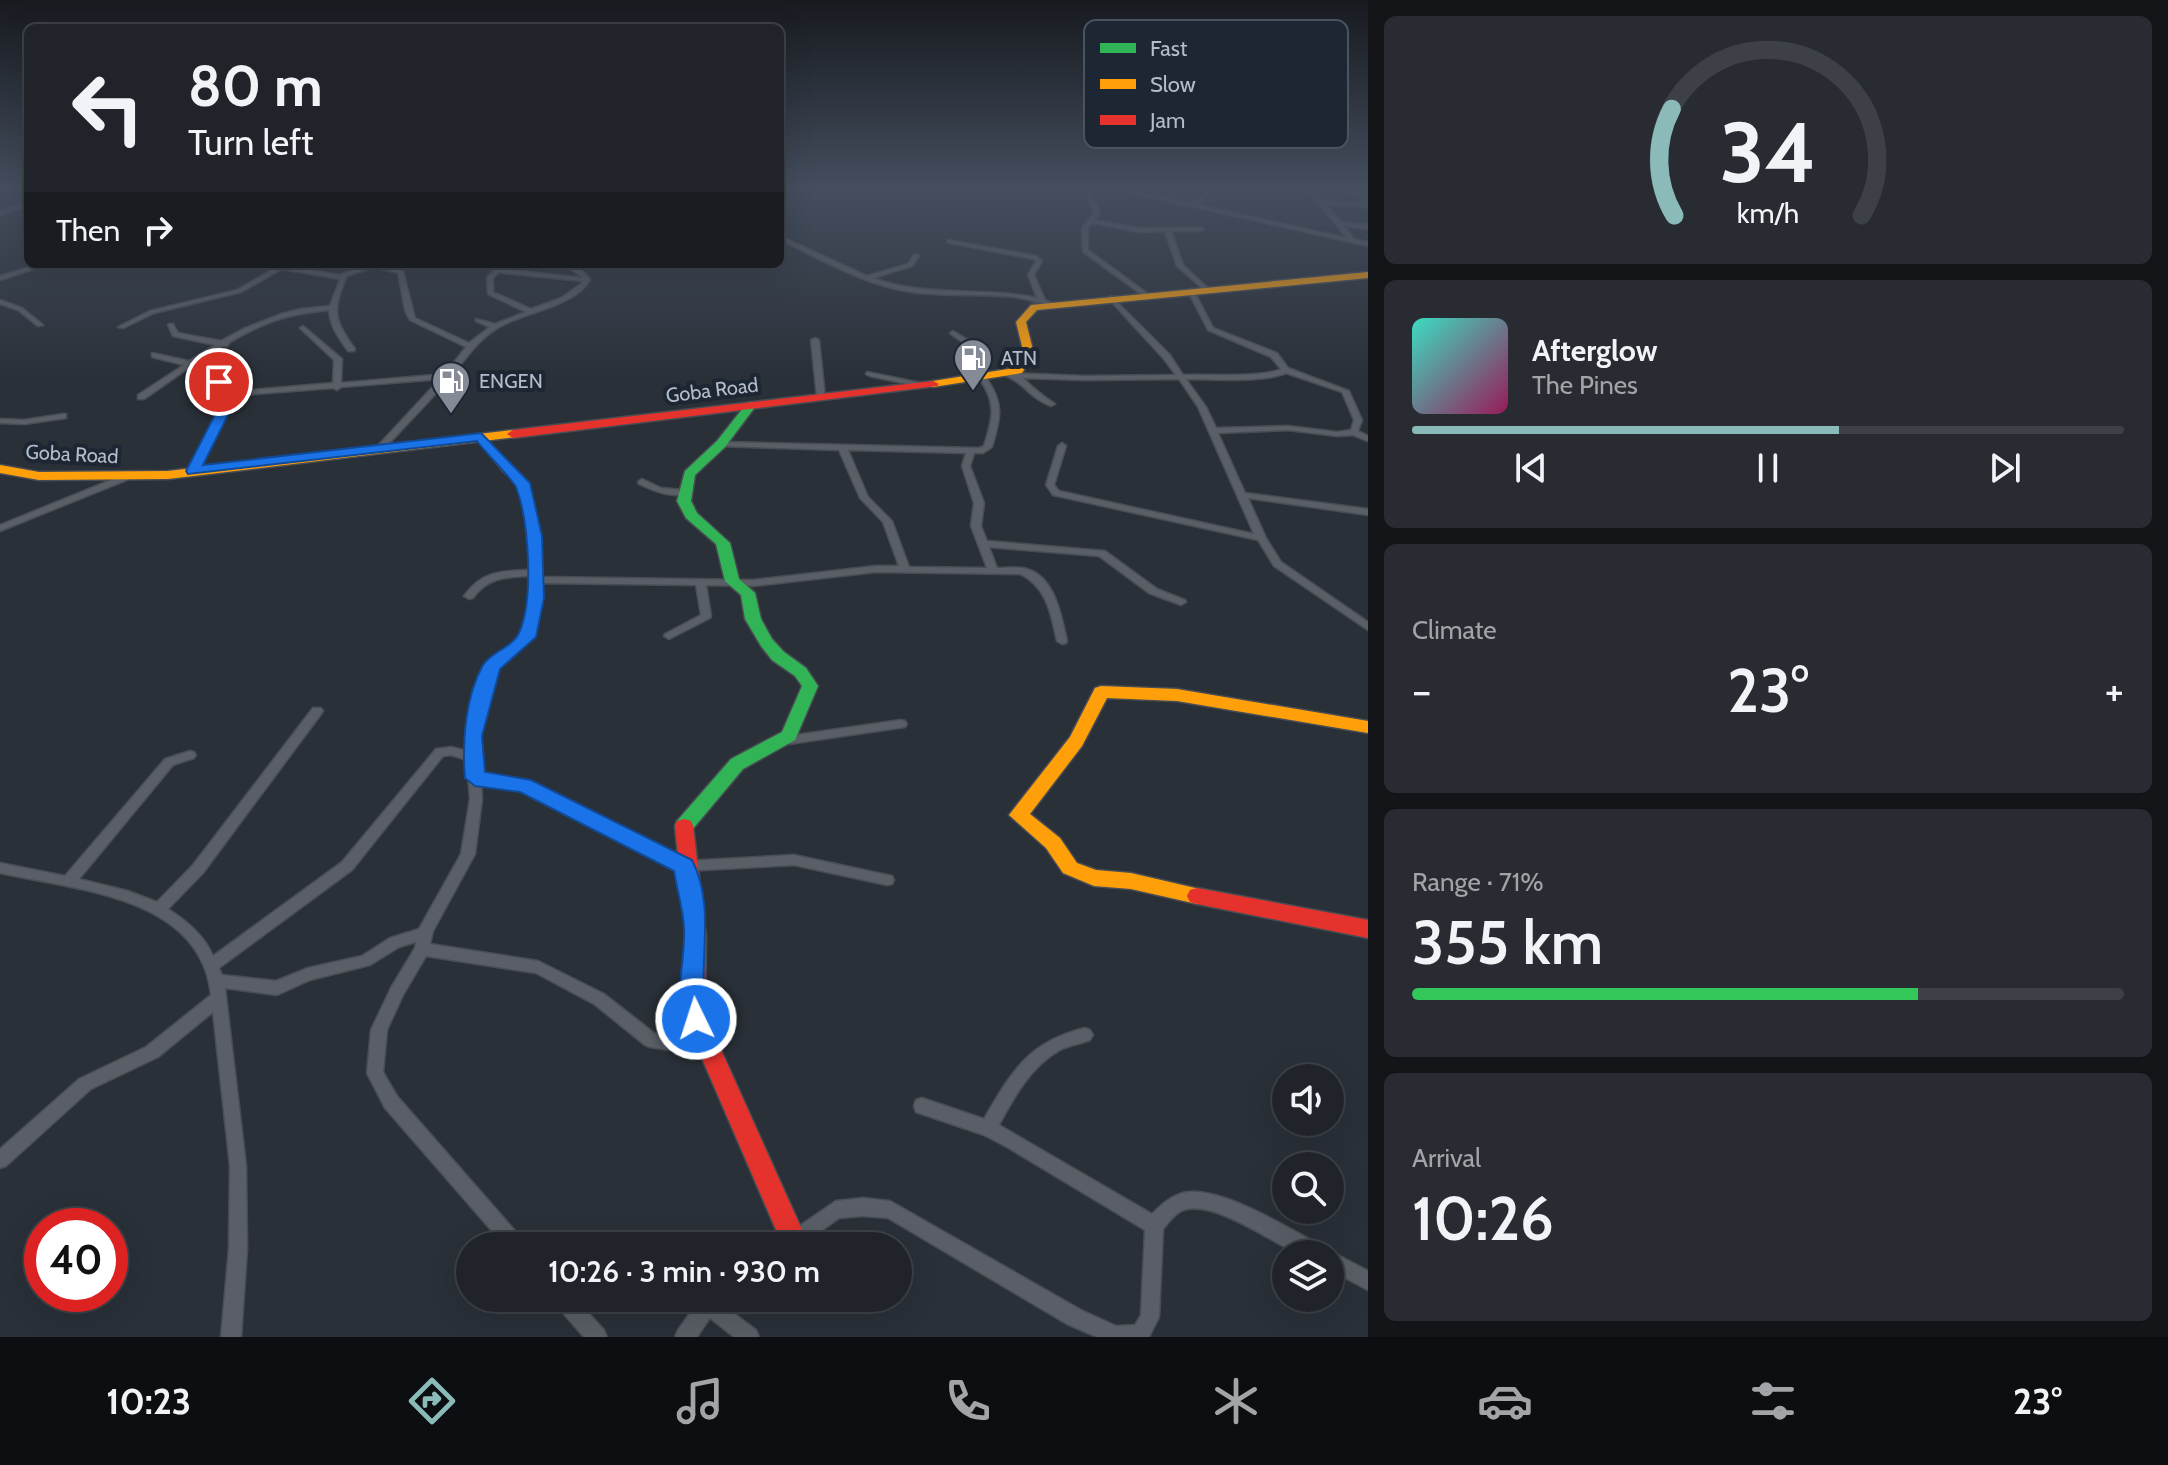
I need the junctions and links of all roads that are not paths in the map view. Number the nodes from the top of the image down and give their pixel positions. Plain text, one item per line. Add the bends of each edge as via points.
1 (808, 251) edge
2 (1001, 251) edge
3 (1086, 251) edge
4 (1175, 251) edge
5 (916, 256) dead end
6 (33, 268) edge
7 (279, 268) edge
8 (288, 268) edge
9 (367, 268) edge
10 (387, 268) edge
11 (491, 268) edge
12 (572, 268) edge
13 (498, 270) junction
14 (1368, 275) edge
15 (344, 276) junction
16 (0, 278) edge
17 (866, 279) junction
18 (587, 280) junction
19 (1199, 290) junction
20 (1146, 295) junction
21 (1111, 298) junction
22 (0, 302) edge
23 (1047, 302) junction
24 (333, 308) junction
25 (532, 312) junction
26 (478, 320) dead end
27 (40, 325) dead end
28 (171, 325) dead end
29 (121, 327) dead end
30 (496, 327) junction
31 (303, 328) dead end
32 (953, 333) dead end
33 (815, 340) dead end
34 (224, 344) junction
35 (470, 346) junction
36 (351, 349) dead end
37 (155, 355) dead end
38 (190, 364) junction
39 (1285, 370) junction
40 (870, 374) dead end
41 (1012, 375) junction
42 (448, 376) junction
43 (1182, 377) junction
44 (984, 378) junction
45 (921, 385) junction
46 (337, 388) junction
47 (141, 397) dead end
48 (821, 397) junction
49 (228, 398) junction
50 (1051, 404) dead end
51 (751, 405) junction
52 (63, 416) dead end
53 (0, 421) edge
54 (1214, 431) junction
55 (1354, 432) junction
56 (481, 437) junction
57 (1368, 439) edge
58 (721, 444) junction
59 (1062, 446) dead end
60 (843, 449) junction
61 (378, 450) junction
62 (970, 453) junction
63 (0, 469) edge
64 (193, 471) junction
65 (126, 477) junction
66 (642, 482) dead end
67 (684, 493) junction
68 (1242, 495) junction
69 (1368, 512) edge
70 (0, 528) edge
71 (1261, 538) junction
72 (982, 544) junction
73 (905, 570) junction
74 (993, 571) junction
75 (536, 577) junction
76 (733, 582) junction
77 (701, 583) junction
78 (469, 596) dead end
79 (1181, 602) dead end
80 (1368, 627) edge
81 (669, 636) dead end
82 (1062, 641) dead end
83 (317, 711) dead end
84 (901, 724) dead end
85 (1368, 727) edge
86 (781, 741) junction
87 (190, 755) dead end
88 (472, 757) junction
89 (475, 778) junction
90 (684, 866) junction
91 (0, 868) edge
92 (887, 880) dead end
93 (68, 882) junction
94 (158, 910) junction
95 (1368, 929) edge
96 (426, 931) junction
97 (422, 949) junction
98 (216, 981) junction
99 (1085, 1035) dead end
100 (708, 1049) junction
101 (922, 1106) dead end
102 (988, 1128) junction
103 (0, 1160) edge
104 (1154, 1225) junction
105 (505, 1232) edge
106 (785, 1232) edge
107 (804, 1232) edge
108 (1291, 1240) edge
109 (1344, 1268) edge
110 (1368, 1281) edge
111 (575, 1312) edge
112 (705, 1312) edge
113 (725, 1312) edge
114 (231, 1337) edge
115 (597, 1337) edge
116 (685, 1337) edge
117 (749, 1337) edge

1 - 17 street
2 - 23 street via 1038,259 1031,275
3 - 20 street
4 - 19 street
5 - 17 street via 910,265
6 - 16 street
7 - 29 street via 237,291 152,312
8 - 15 street
9 - 15 street
10 - 35 street via 401,272 412,319
11 - 13 street
12 - 18 street
13 - 18 street
13 - 25 street via 490,277 490,293
14 - 19 main road
15 - 24 street
17 - 23 street via 915,291 1013,295
18 - 25 street via 570,295
19 - 20 main road
19 - 39 street via 1210,329 1274,355
20 - 21 main road
21 - 23 main road
21 - 43 street
22 - 27 street
23 - 41 main road via 1023,316 1030,359
24 - 34 street via 281,315
24 - 36 street via 332,324
25 - 30 street
26 - 30 street
28 - 34 street via 175,335
30 - 35 street
31 - 46 street via 338,359
32 - 44 street via 975,347
33 - 48 street
34 - 38 street
35 - 42 street
37 - 38 street
38 - 47 street
38 - 49 street via 219,382
39 - 43 street
39 - 55 street via 1345,391 1358,420
40 - 45 street
41 - 43 street
41 - 44 main road, Goba Road
41 - 50 street
42 - 46 street
42 - 61 street
43 - 54 street
44 - 45 main road, Goba Road
44 - 62 street via 997,398 996,419 986,449
45 - 48 main road, Goba Road
46 - 49 street
48 - 51 main road, Goba Road
49 - 64 street
51 - 56 main road, Goba Road
51 - 58 main road
52 - 53 street
54 - 55 street
54 - 68 street
55 - 57 street
56 - 61 main road, Goba Road
56 - 75 street via 523,485
58 - 60 street
58 - 67 main road via 689,474
59 - 71 street via 1050,485 1056,493
60 - 62 street
60 - 73 street via 864,498 887,521
61 - 64 main road, Goba Road
62 - 72 street via 966,466 979,503 976,526
63 - 65 main road, Goba Road via 39,476
64 - 65 main road, Goba Road
65 - 70 street
66 - 67 street
67 - 76 main road via 698,525 723,543
68 - 69 street
68 - 71 street
71 - 80 street via 1277,564
72 - 74 street
72 - 79 street via 1102,553 1153,591
73 - 74 street
73 - 76 street
74 - 82 street via 1022,571 1038,581 1049,593
75 - 77 street
75 - 78 street via 490,576
75 - 88 street via 527,637 492,666 472,736
76 - 77 street
76 - 86 main road via 748,593 755,624 776,654 809,679 797,722
77 - 81 street via 706,616
83 - 94 street via 198,869
84 - 86 street
85 - 95 main road via 1177,695 1101,692 1092,717 1018,815 1053,843 1070,868 1094,878
86 - 90 main road via 737,764 689,814 682,835
87 - 93 street via 169,762
88 - 89 street
88 - 98 street via 440,752 347,866
89 - 90 street via 524,785
89 - 96 street via 468,854
90 - 92 street via 794,860
90 - 100 main road via 696,928 692,1004
91 - 93 street
93 - 94 street via 100,886
94 - 98 street via 202,945
96 - 97 street
96 - 98 street via 365,961 308,974 277,988
97 - 100 street via 538,967 599,999 650,1040
97 - 105 street via 379,1030 375,1073 391,1102
98 - 103 street via 152,1052 85,1084
98 - 114 street via 238,1166
99 - 102 street via 1061,1039 1021,1071
100 - 106 main road
101 - 102 street
102 - 104 street
104 - 107 street via 1150,1317 1140,1334 1116,1336 1001,1277 890,1210 836,1210
104 - 108 street via 1176,1204 1195,1199 1214,1202
109 - 110 street
111 - 115 street
112 - 116 street
113 - 117 street

